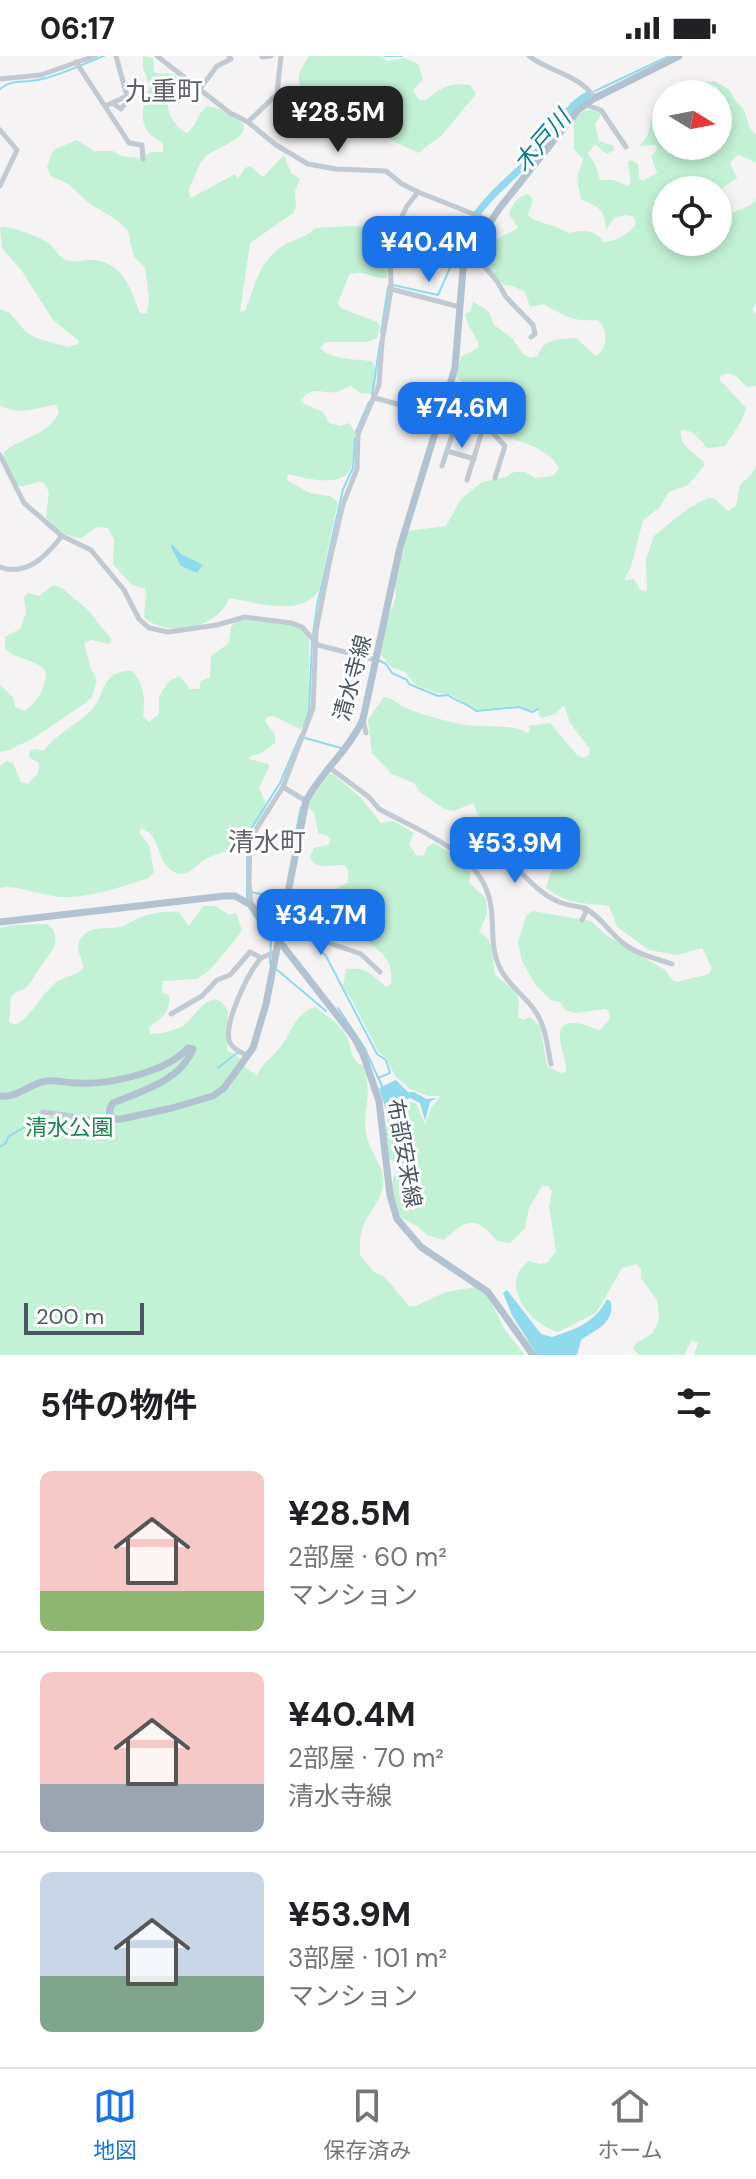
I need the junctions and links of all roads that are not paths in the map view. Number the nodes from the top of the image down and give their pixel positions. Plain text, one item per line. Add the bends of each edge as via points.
1 (95, 56) edge
2 (116, 56) edge
3 (157, 56) edge
4 (229, 56) edge
5 (271, 56) edge
6 (281, 56) edge
7 (529, 56) edge
8 (679, 56) edge
9 (262, 57) edge
10 (77, 64) junction
11 (2, 81) edge
12 (199, 90) junction
13 (595, 98) junction
14 (129, 99) dead end
15 (112, 103) junction
16 (585, 104) junction
17 (105, 106) junction
18 (248, 122) junction
19 (0, 130) edge
20 (626, 147) dead end
21 (143, 159) dead end
22 (0, 186) edge
23 (418, 192) junction
24 (491, 221) junction
25 (471, 251) junction
26 (391, 289) junction
27 (460, 307) junction
28 (538, 319) dead end
29 (533, 325) junction
30 (535, 335) dead end
31 (375, 398) junction
32 (442, 416) junction
33 (457, 420) junction
34 (483, 428) junction
35 (447, 451) junction
36 (0, 455) edge
37 (474, 459) junction
38 (442, 466) dead end
39 (3, 471) edge
40 (495, 478) dead end
41 (467, 480) dead end
42 (62, 536) junction
43 (0, 567) edge
44 (315, 641) junction
45 (377, 660) junction
46 (363, 719) junction
47 (366, 733) dead end
48 (330, 768) junction
49 (283, 787) junction
50 (306, 801) junction
51 (459, 854) junction
52 (286, 896) junction
53 (251, 905) junction
54 (584, 908) junction
55 (308, 919) junction
56 (582, 920) dead end
57 (0, 922) edge
58 (278, 939) junction
59 (275, 952) junction
60 (261, 958) junction
61 (672, 964) dead end
62 (380, 972) dead end
63 (171, 1014) dead end
64 (247, 1055) junction
65 (551, 1064) dead end
66 (0, 1096) edge
67 (113, 1119) junction
68 (29, 1126) dead end
69 (533, 1355) edge

1 - 10 street
2 - 15 street via 127,96
3 - 12 street
4 - 12 street
5 - 9 street
6 - 18 street via 277,94
7 - 13 street via 581,81
8 - 13 main road, 清水寺線
10 - 11 street
10 - 17 street
12 - 18 street
13 - 16 main road, 清水寺線
14 - 15 street via 121,109
15 - 17 street
16 - 20 street via 601,110
16 - 24 main road, 清水寺線
17 - 21 street via 129,143 142,145
18 - 23 street via 308,164 386,171
19 - 22 street via 17,150
23 - 24 street
23 - 26 street via 393,234
24 - 25 main road, 清水寺線
25 - 27 main road, 清水寺線 via 463,269
25 - 29 street
26 - 27 street
26 - 31 street
27 - 32 main road, 清水寺線 via 455,368
28 - 29 street
29 - 30 street
31 - 32 street
31 - 44 street via 358,434 357,469 339,517
32 - 33 street
32 - 45 main road, 清水寺線 via 400,547
33 - 34 street
33 - 35 street
34 - 37 street
34 - 40 street via 505,446
35 - 37 street
35 - 38 street
36 - 39 street
37 - 41 street
39 - 42 street via 24,503
42 - 43 street via 45,557 29,566
42 - 44 street via 91,550 149,628 168,632 245,617 292,623
44 - 45 street
44 - 49 street via 313,708
45 - 46 main road, 清水寺線
46 - 47 street
46 - 48 main road, 清水寺線
48 - 50 main road, 清水寺線
48 - 51 street via 379,809
49 - 50 street
49 - 53 street via 250,839
50 - 52 main road, 清水寺線
51 - 54 street via 481,838 486,840 534,885 559,902
51 - 65 street via 486,886 494,955 536,1013
52 - 55 street via 298,900
52 - 58 main road, 清水寺線
53 - 57 main road via 224,896
53 - 58 main road, 布部安来線
54 - 56 street
54 - 61 street via 625,945
55 - 58 street
55 - 62 street via 323,942 361,954
58 - 59 main road, 清水寺線
58 - 69 main road, 布部安来線 via 363,1054 379,1101 391,1203 401,1226 421,1247 488,1292
59 - 60 street
59 - 64 main road, 清水寺線 via 258,1039
60 - 63 street via 250,952 230,975
60 - 64 street via 229,1022 229,1041
64 - 67 main road, 清水寺線 via 213,1096
66 - 67 main road via 45,1081 80,1083 139,1075 193,1049 170,1077 113,1103
67 - 68 street via 43,1112

